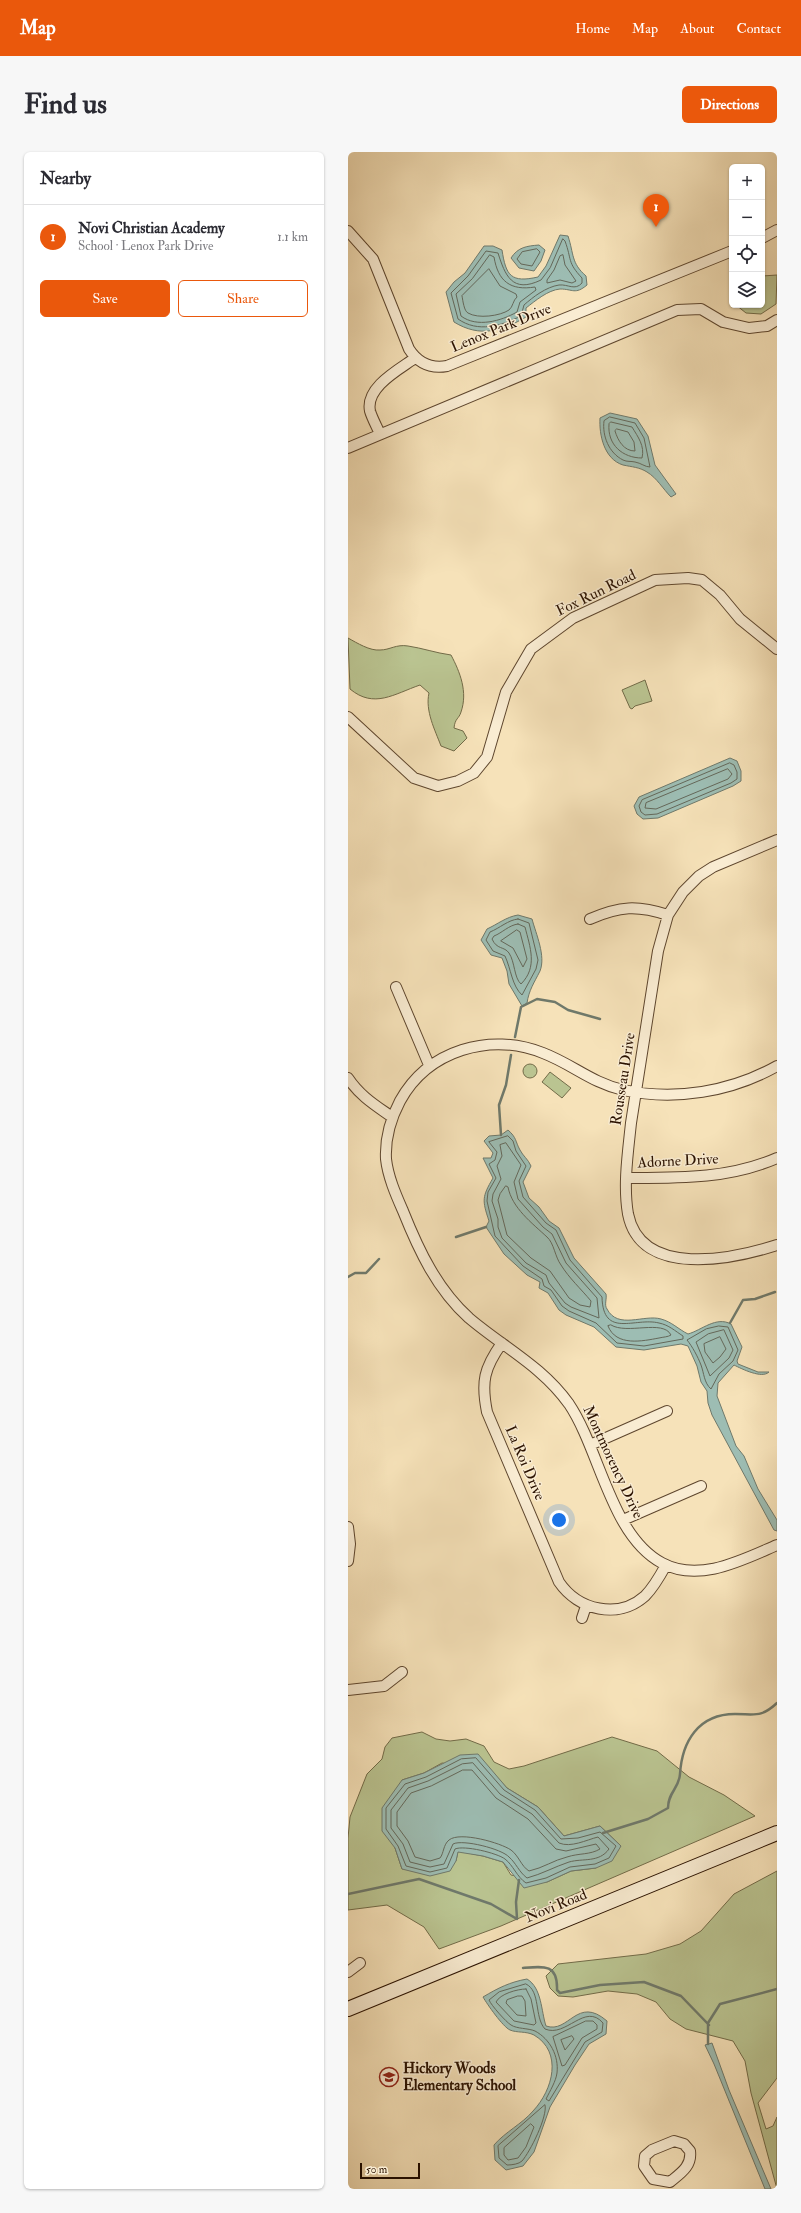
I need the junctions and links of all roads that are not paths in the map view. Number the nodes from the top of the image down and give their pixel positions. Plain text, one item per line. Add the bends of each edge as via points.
1 (777, 230) edge
2 (348, 231) edge
3 (765, 236) edge
4 (729, 252) edge
5 (777, 320) edge
6 (416, 358) junction
7 (380, 434) junction
8 (348, 448) edge
9 (777, 649) edge
10 (348, 717) edge
11 (777, 840) edge
12 (668, 915) junction
13 (590, 919) dead end
14 (396, 987) dead end
15 (429, 1065) junction
16 (775, 1070) edge
17 (348, 1078) edge
18 (636, 1092) junction
19 (392, 1117) junction
20 (777, 1158) edge
21 (627, 1178) junction
22 (777, 1245) edge
23 (502, 1343) junction
24 (667, 1411) dead end
25 (590, 1445) junction
26 (701, 1486) dead end
27 (623, 1520) junction
28 (348, 1527) edge
29 (777, 1545) edge
30 (348, 1561) edge
31 (666, 1565) junction
32 (586, 1606) junction
33 (582, 1618) dead end
34 (402, 1672) dead end
35 (348, 1690) edge
36 (777, 1834) edge
37 (360, 1963) dead end
38 (348, 1972) edge
39 (349, 2006) edge
40 (671, 2185) edge

1 - 3 street
2 - 6 street via 373,259 409,348
4 - 6 street, Lenox Park Drive via 447,366 427,365
5 - 7 street via 767,326 750,328 723,322 701,309 677,310
6 - 7 street via 391,375 377,388 371,398 370,410
7 - 8 street
9 - 10 street, Fox Run Road via 740,619 720,595 702,580 656,580 573,618 531,648 506,692 487,757 474,773 458,781 438,786 414,778
11 - 12 street, Rousseau Drive via 713,867 699,876
12 - 13 street via 644,908 625,908 608,911
12 - 18 street, Rousseau Drive via 658,951
14 - 15 street
15 - 18 street, Montmorency Drive via 451,1053 468,1048 503,1045 523,1047 551,1056 592,1080
15 - 19 street, Montmorency Drive via 416,1078
16 - 18 street, Montmorency Drive via 733,1086 694,1094
17 - 19 street via 370,1103
18 - 21 street, Rousseau Drive
19 - 23 street, Montmorency Drive via 386,1159 392,1186 414,1241 440,1285 468,1316
20 - 21 street, Adorne Drive via 738,1171 709,1176
21 - 22 street, Rousseau Drive via 627,1200 632,1225 645,1243 670,1258 691,1260 719,1257
23 - 25 street, Montmorency Drive via 548,1378 575,1414
23 - 32 street, La Roi Drive via 491,1357 486,1370 483,1392 487,1412 559,1582 566,1591
24 - 25 street
25 - 27 street, Montmorency Drive
26 - 27 street
27 - 31 street, Montmorency Drive via 646,1553
28 - 30 street
29 - 31 street, Montmorency Drive via 714,1569 678,1570
31 - 32 street, La Roi Drive via 654,1585 644,1596 630,1605 612,1610
32 - 33 street
34 - 35 street via 384,1686
36 - 39 main road, Novi Road
37 - 38 street
40 - 40 street via 653,2179 644,2166 645,2156 652,2150 674,2141 684,2144 691,2157

